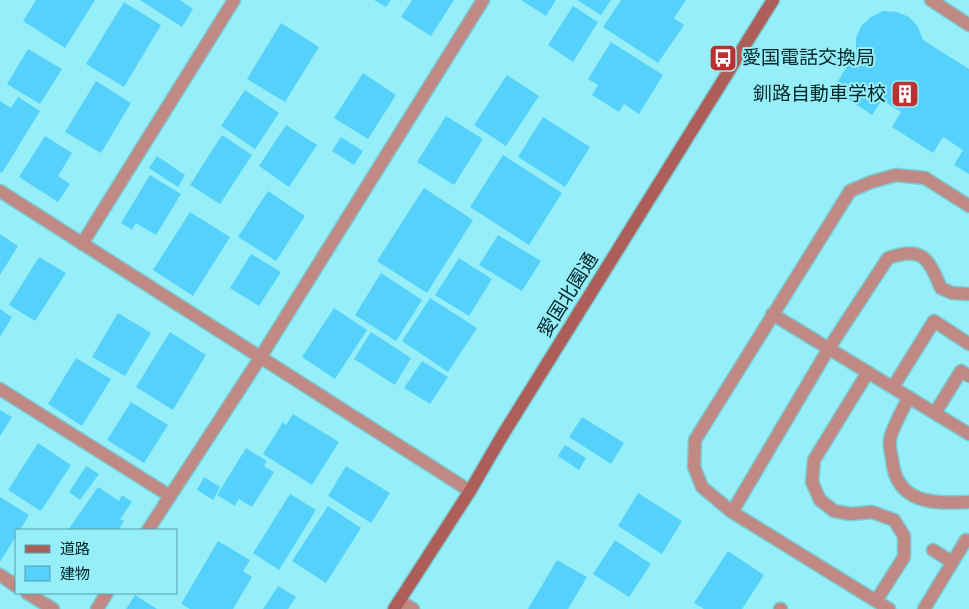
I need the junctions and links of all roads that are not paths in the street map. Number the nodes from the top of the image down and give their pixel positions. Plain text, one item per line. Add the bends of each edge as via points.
1 (234, 0) edge
2 (483, 0) edge
3 (773, 0) edge
4 (930, 0) edge
5 (969, 24) edge
6 (0, 191) edge
7 (969, 206) edge
8 (82, 244) junction
9 (969, 294) edge
10 (772, 314) junction
11 (969, 344) edge
12 (830, 348) junction
13 (260, 358) junction
14 (868, 372) junction
15 (969, 376) edge
16 (893, 387) junction
17 (0, 389) edge
18 (909, 397) junction
19 (936, 413) junction
20 (969, 434) edge
21 (470, 491) junction
22 (170, 496) junction
23 (969, 502) edge
24 (732, 512) junction
25 (149, 529) edge
26 (966, 540) dead end
27 (933, 550) dead end
28 (952, 562) junction
29 (0, 575) edge
30 (15, 585) edge
31 (29, 594) edge
32 (107, 594) edge
33 (876, 601) junction
34 (397, 605) edge
35 (53, 609) edge
36 (97, 609) edge
37 (413, 609) edge
38 (889, 609) edge
39 (924, 609) edge

1 - 8 street
2 - 13 street
3 - 21 street, 愛国北園通
4 - 5 street
6 - 8 street
7 - 10 street via 925,178 896,175 850,191
8 - 13 street
9 - 12 street via 952,293 941,288 930,263 915,253 888,258
10 - 12 street
10 - 24 street via 695,440 694,467 702,487
11 - 16 street via 934,322
12 - 14 street
12 - 24 street
13 - 21 street
13 - 22 street
14 - 16 street
14 - 33 street via 814,460 812,482 820,500 834,511 851,514 872,512 894,520 904,536 904,557
15 - 19 street via 961,371
16 - 18 street
17 - 22 street
18 - 19 street
18 - 23 street via 890,439 895,477 918,499 939,503
19 - 20 street
21 - 34 street, 愛国北園通
22 - 25 street
24 - 33 street
26 - 28 street
27 - 28 street
28 - 39 street
29 - 30 street
31 - 35 street
32 - 36 street
33 - 38 street
34 - 37 street

